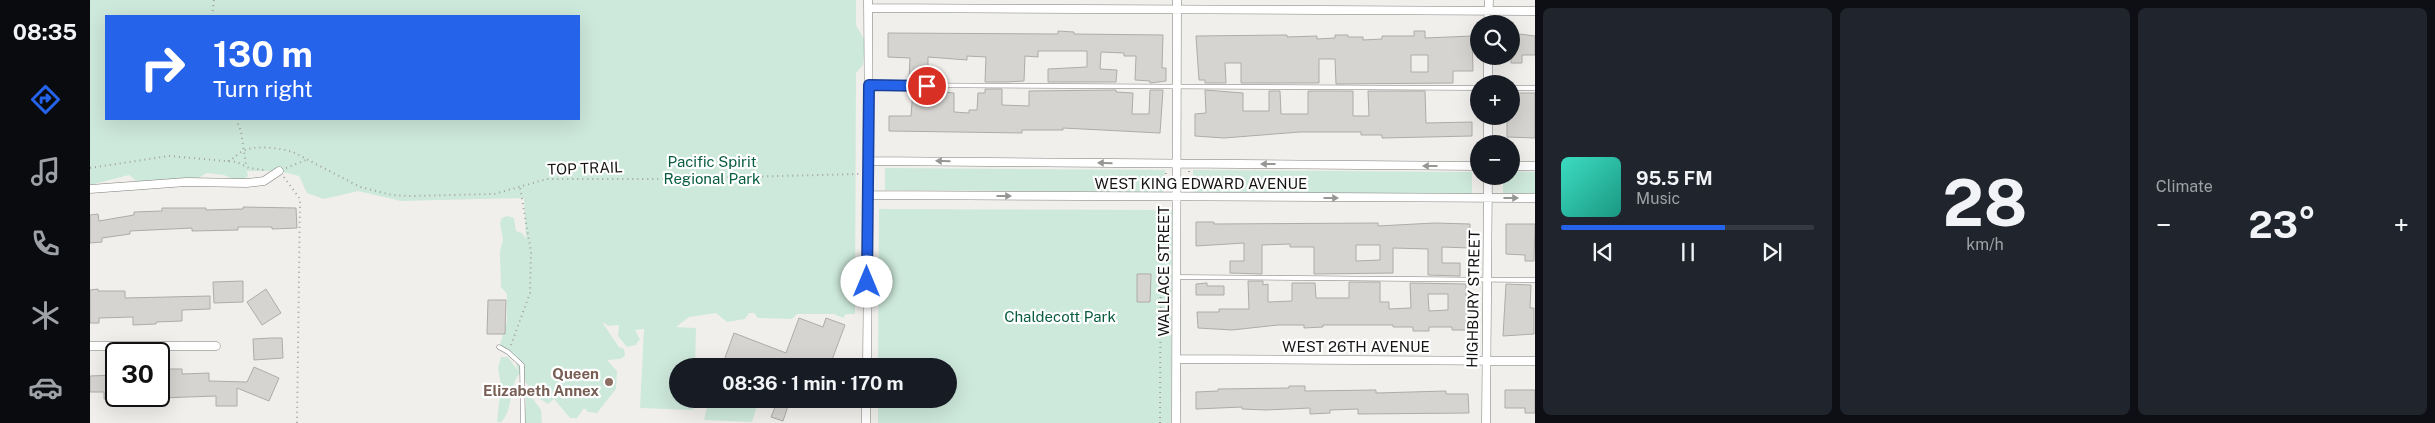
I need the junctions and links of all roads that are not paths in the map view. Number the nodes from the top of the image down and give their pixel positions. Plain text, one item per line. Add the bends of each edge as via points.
1 (1177, 0) edge
2 (1489, 0) edge
3 (868, 4) edge
4 (1178, 10) junction
5 (1488, 11) junction
6 (1535, 11) edge
7 (1488, 15) edge
8 (869, 85) junction
9 (1178, 87) junction
10 (1470, 88) edge
11 (1520, 88) edge
12 (1535, 88) edge
13 (869, 161) junction
14 (1178, 164) junction
15 (1470, 166) edge
16 (1520, 166) edge
17 (1535, 166) edge
18 (279, 171) road end
19 (1488, 185) edge
20 (90, 189) edge
21 (868, 195) junction
22 (1178, 197) junction
23 (1488, 198) junction
24 (1535, 198) edge
25 (1177, 277) junction
26 (1487, 280) junction
27 (1535, 280) edge
28 (90, 346) edge
29 (216, 346) dead end
30 (499, 348) dead end
31 (867, 358) edge
32 (1176, 359) junction
33 (1486, 361) junction
34 (1535, 361) edge
35 (866, 408) edge
36 (523, 423) edge
37 (866, 423) edge
38 (1176, 423) edge
39 (1486, 423) edge

1 - 4 street, WALLACE STREET
2 - 5 street
3 - 4 street
3 - 8 street
4 - 5 street
4 - 9 street, WALLACE STREET
5 - 6 street
5 - 7 street
8 - 9 lane
8 - 13 street
9 - 10 lane
9 - 14 street, WALLACE STREET
11 - 12 lane
14 -> 13 street, WEST KING EDWARD AVENUE
13 - 21 street
15 -> 14 street, WEST KING EDWARD AVENUE
14 - 22 street, WALLACE STREET
16 - 17 street
18 - 20 street via 264,181 248,183 186,182
19 - 23 street, HIGHBURY STREET
21 -> 22 street, WEST KING EDWARD AVENUE
21 - 31 street
22 -> 23 street, WEST KING EDWARD AVENUE
22 - 25 street, WALLACE STREET
23 -> 24 street, WEST KING EDWARD AVENUE
23 - 26 street, HIGHBURY STREET
25 - 26 lane
25 - 32 street, WALLACE STREET
26 - 27 lane
26 - 33 street, HIGHBURY STREET
28 - 29 street
30 - 36 lane via 522,365
32 - 33 street, WEST 26TH AVENUE
32 - 38 street, WALLACE STREET
33 - 34 street, WEST 26TH AVENUE
33 - 39 street, HIGHBURY STREET
35 - 37 street

